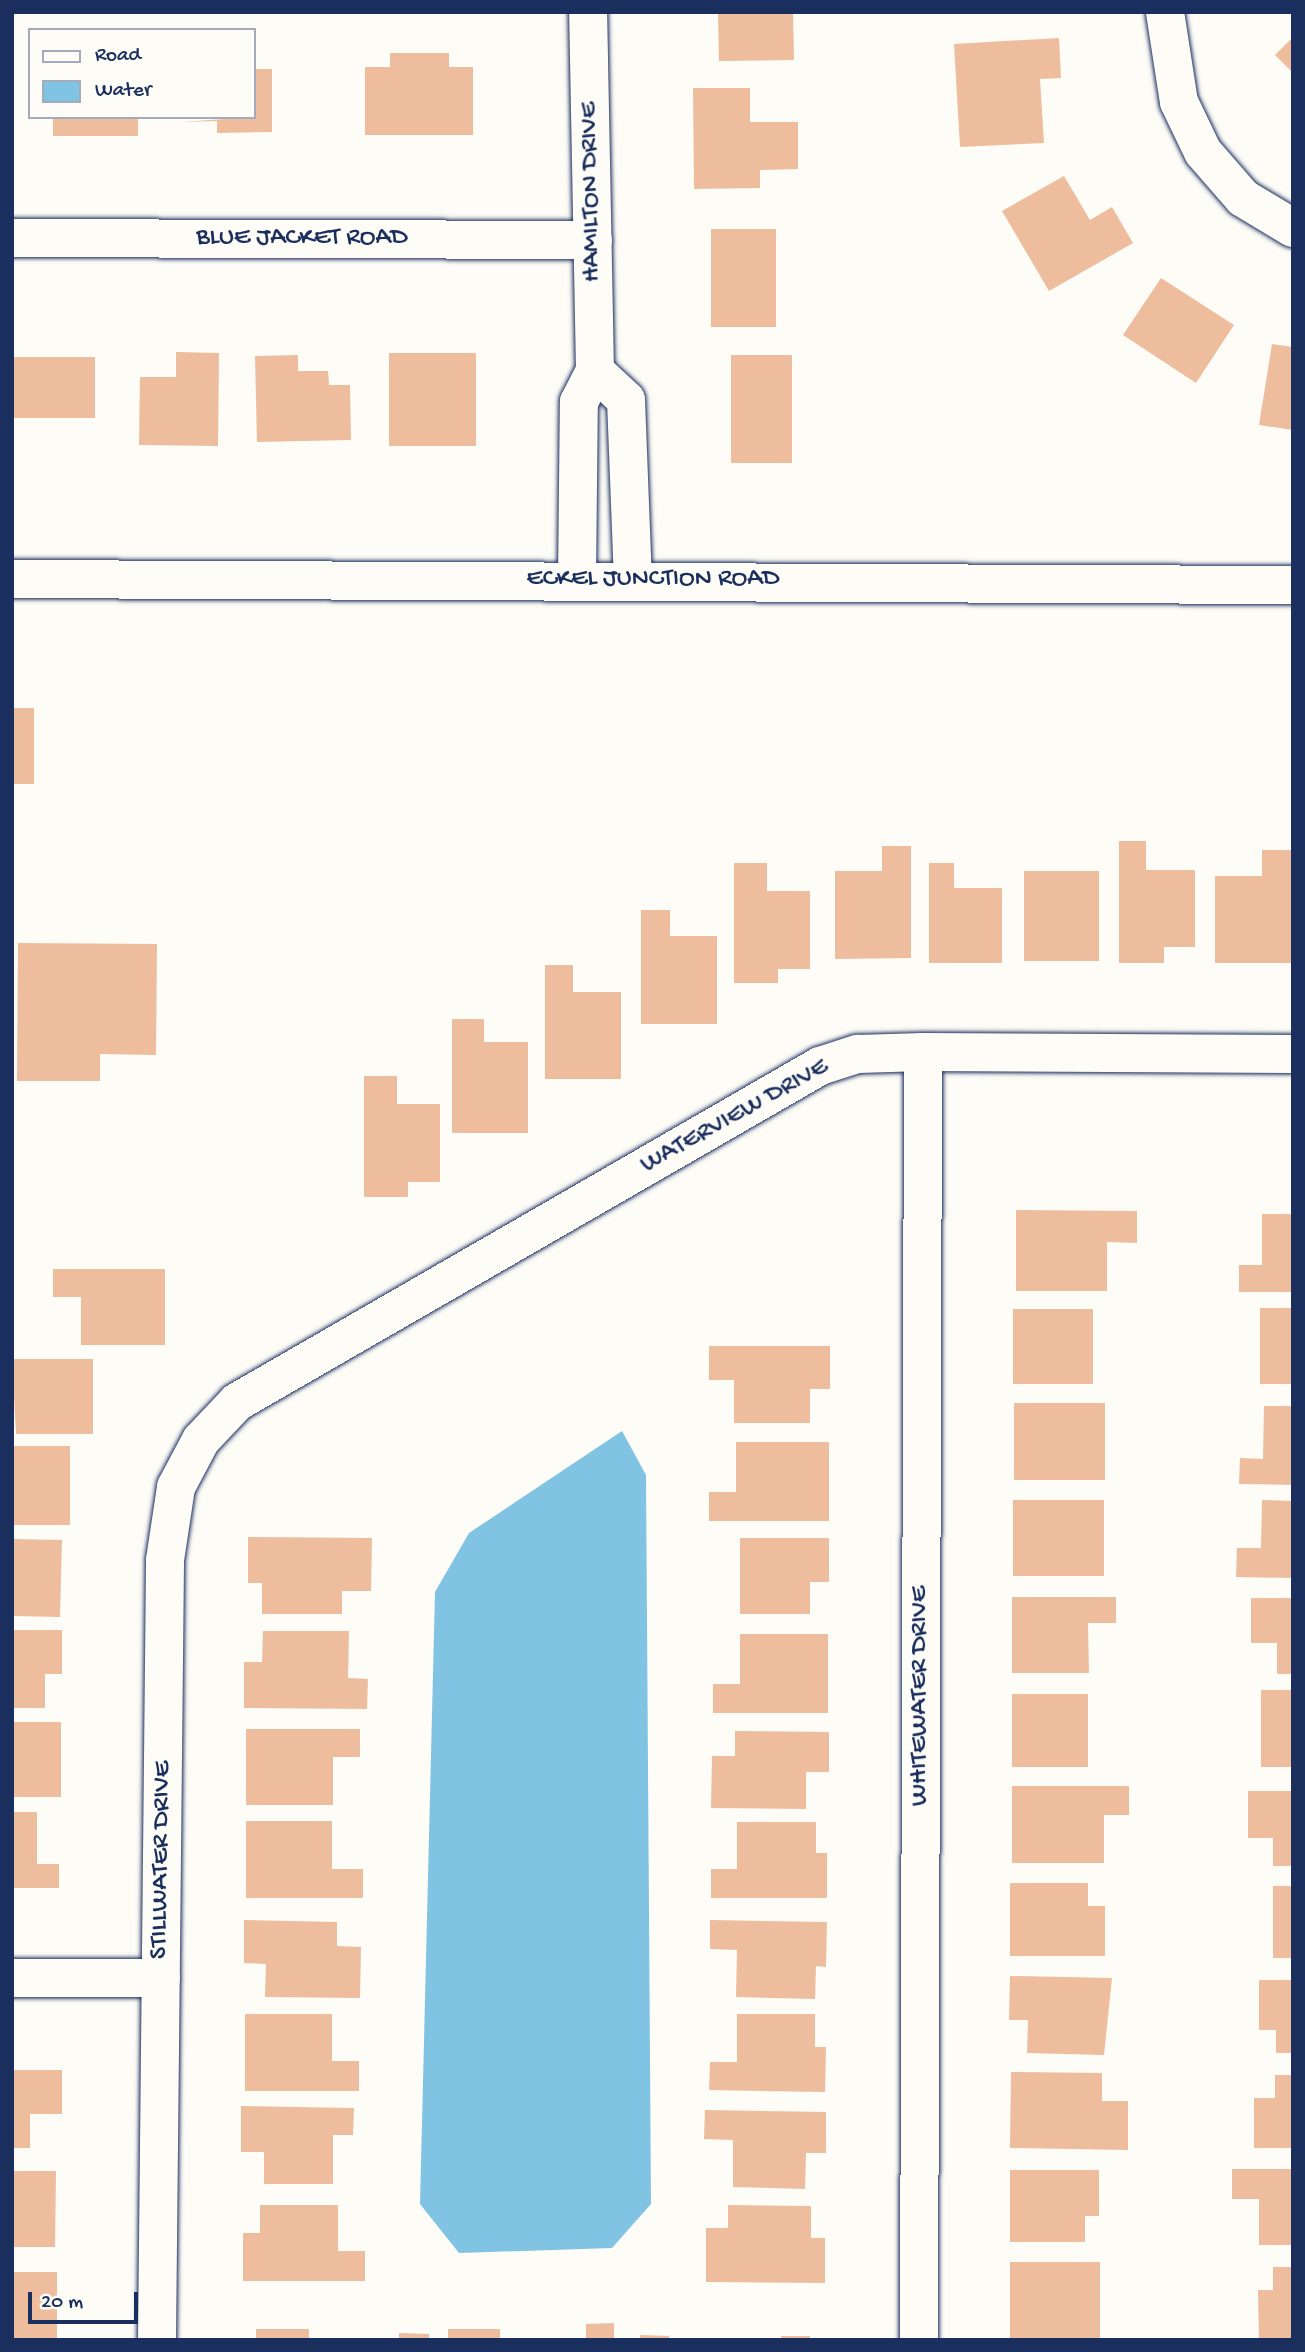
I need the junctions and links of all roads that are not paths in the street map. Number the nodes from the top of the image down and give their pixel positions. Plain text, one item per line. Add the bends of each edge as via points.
1 (589, 12) edge
2 (1165, 12) edge
3 (1293, 228) edge
4 (12, 238) edge
5 (593, 240) junction
6 (595, 371) junction
7 (12, 579) edge
8 (577, 580) junction
9 (634, 580) junction
10 (1293, 584) edge
11 (923, 1052) junction
12 (1293, 1054) edge
13 (237, 1402) joint
14 (12, 1978) edge
15 (161, 1978) junction
16 (157, 2340) edge
17 (919, 2340) edge

1 - 5 street, HAMILTON DRIVE
2 - 3 street via 1180,102 1203,152 1243,198
4 - 5 street, BLUE JACKET ROAD
5 - 6 street, HAMILTON DRIVE
6 - 8 street, HAMILTON DRIVE via 579,402
6 - 9 street via 626,400
7 - 8 street, ECKEL JUNCTION ROAD
8 - 9 street, ECKEL JUNCTION ROAD
9 - 10 street, ECKEL JUNCTION ROAD
11 - 12 street, WATERVIEW DRIVE
11 - 13 street, WATERVIEW DRIVE via 858,1054 820,1066
11 - 17 street, WHITEWATER DRIVE
13 - 15 street, STILLWATER DRIVE via 201,1440 176,1487 165,1560
14 - 15 street
15 - 16 street, STILLWATER DRIVE

